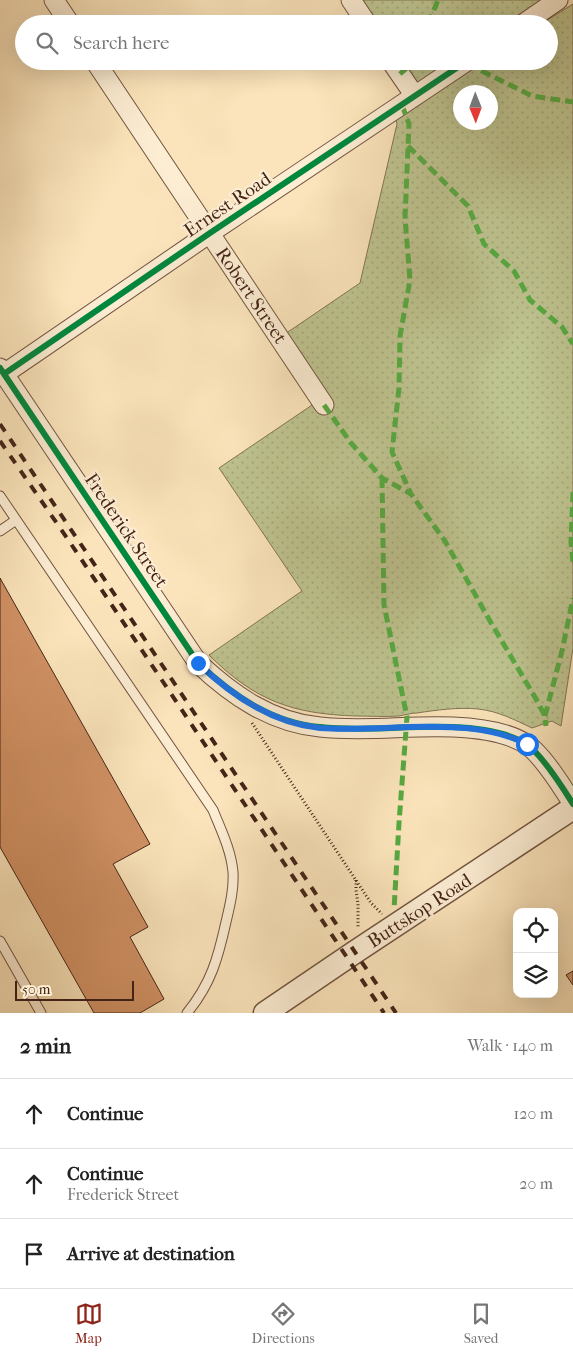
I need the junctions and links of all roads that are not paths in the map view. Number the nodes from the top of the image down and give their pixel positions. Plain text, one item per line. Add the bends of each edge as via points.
1 (54, 0) edge
2 (351, 0) edge
3 (558, 0) edge
4 (64, 15) edge
5 (360, 15) edge
6 (536, 15) edge
7 (101, 70) edge
8 (398, 70) edge
9 (454, 70) edge
10 (415, 96) junction
11 (210, 233) junction
12 (2, 371) edge
13 (324, 405) dead end
14 (0, 496) edge
15 (16, 520) junction
16 (0, 531) edge
17 (573, 804) edge
18 (573, 808) edge
19 (0, 941) edge
20 (40, 1013) edge
21 (187, 1013) edge
22 (265, 1013) edge

1 - 4 street
2 - 5 street
3 - 6 street
7 - 11 street, Robert Street
8 - 10 street
9 - 10 street, Ernest Road
10 - 11 street, Ernest Road
11 - 12 street, Ernest Road
11 - 13 street, Robert Street
12 - 17 street, Frederick Street via 198,663 218,682 271,715 320,728 436,726 505,735 527,744 536,752
14 - 15 lane
15 - 16 lane
15 - 21 lane via 209,803 230,854 232,896 217,958 199,999
18 - 22 street, Buttskop Road
19 - 20 lane

